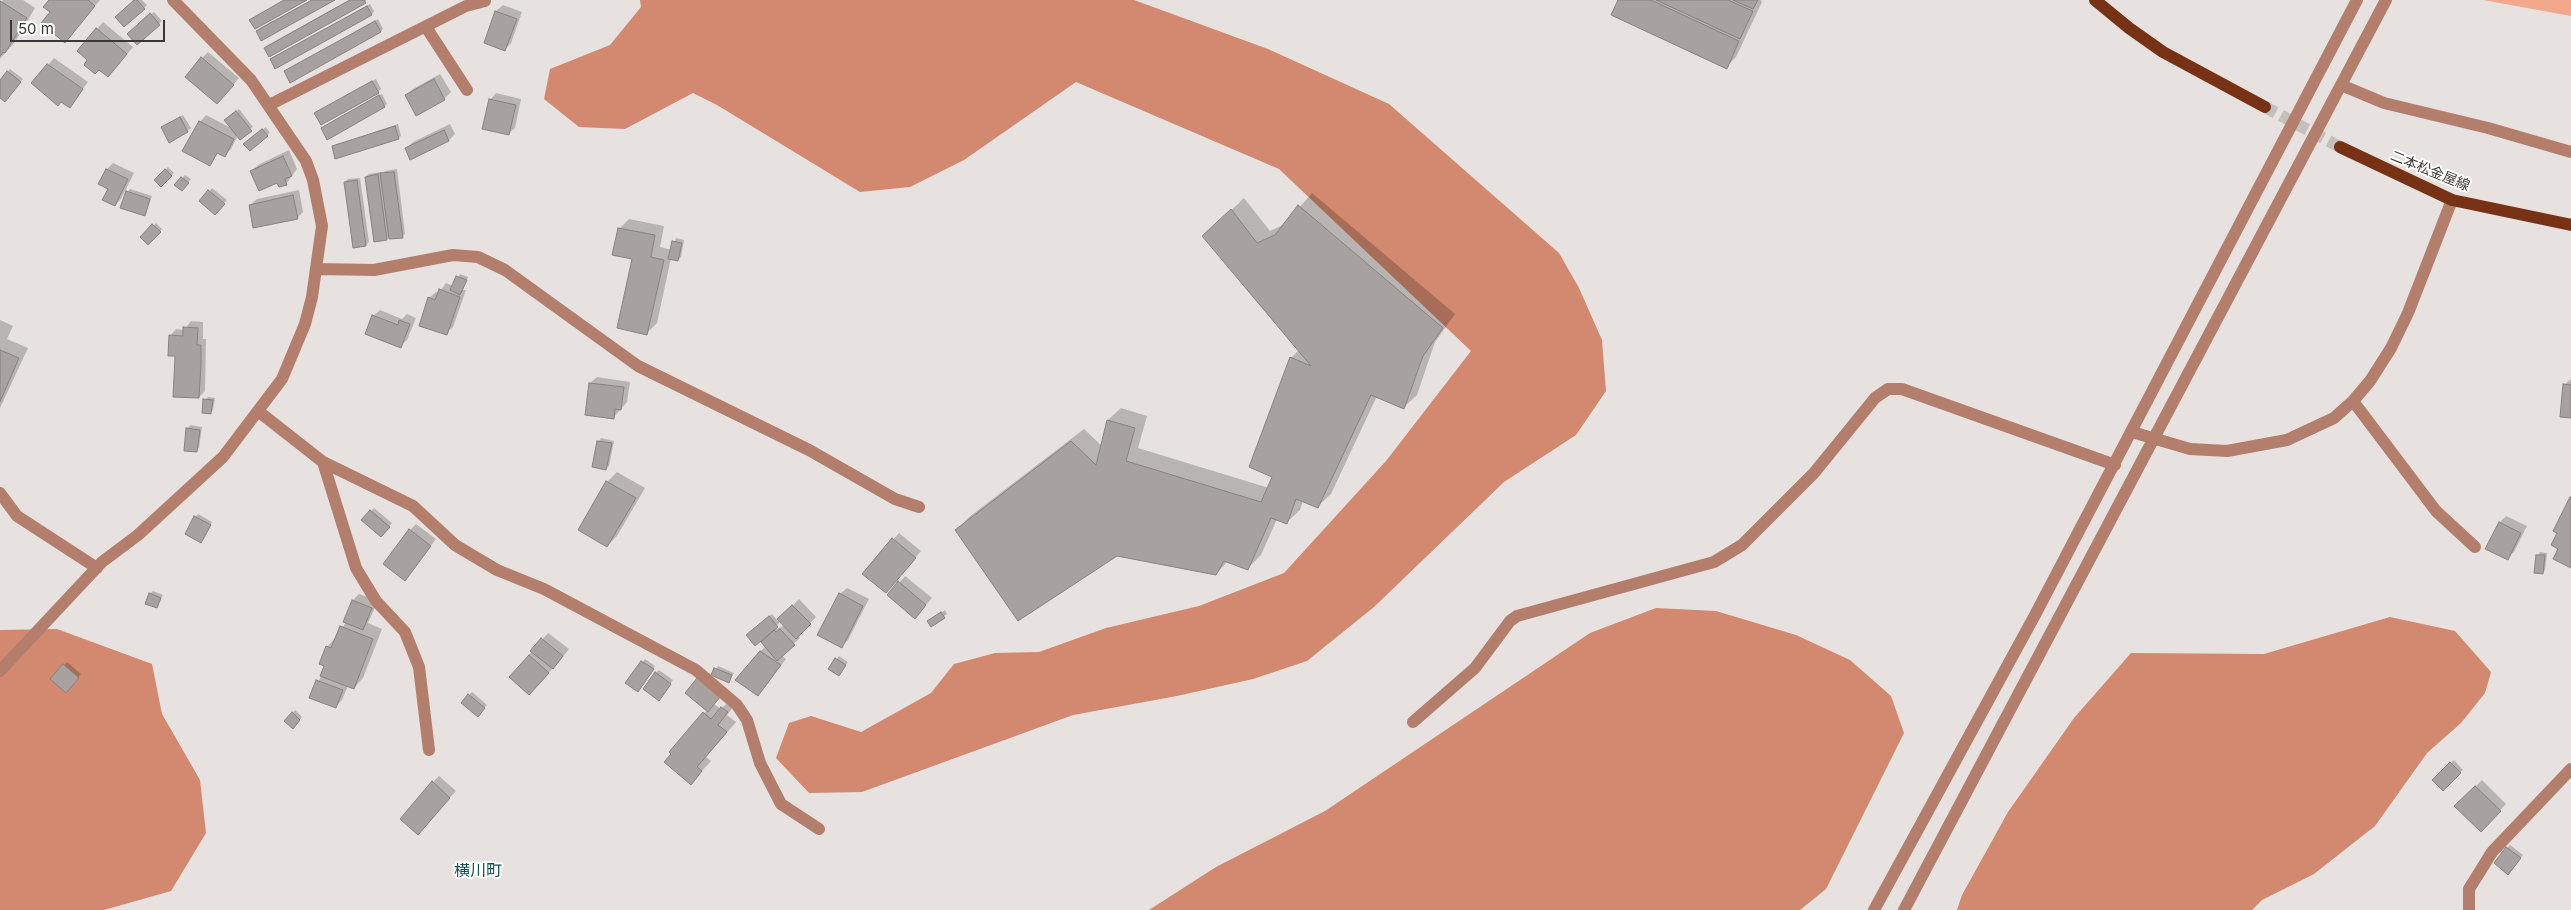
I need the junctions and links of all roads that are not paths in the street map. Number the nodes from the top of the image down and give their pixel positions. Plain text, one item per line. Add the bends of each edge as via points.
1 (173, 0) edge
2 (2095, 0) edge
3 (2356, 0) edge
4 (2386, 0) edge
5 (485, 1) edge
6 (426, 27) junction
7 (2341, 85) junction
8 (467, 90) dead end
9 (268, 105) junction
10 (2265, 107) tunnel mouth
11 (2340, 147) tunnel mouth
12 (2571, 152) edge
13 (2452, 200) junction
14 (2571, 225) edge
15 (317, 269) junction
16 (2353, 401) junction
17 (258, 412) junction
18 (2132, 432) junction
19 (2153, 439) junction
20 (323, 462) junction
21 (2115, 465) junction
22 (0, 493) edge
23 (919, 507) dead end
24 (2475, 547) dead end
25 (97, 568) junction
26 (0, 671) edge
27 (1413, 722) dead end
28 (430, 750) dead end
29 (2571, 769) edge
30 (818, 829) dead end
31 (1874, 910) edge
32 (1904, 910) edge
33 (2469, 910) edge

1 - 9 street via 251,80
2 - 10 main road via 2163,52
3 - 18 street
4 - 7 street
5 - 6 street via 474,2
6 - 8 street
6 - 9 street
7 - 12 street via 2384,103
7 - 19 street
9 - 15 street via 306,161 313,180 322,226
11 - 13 main road, 二本松金屋線
13 - 14 main road, 二本松金屋線
13 - 16 street via 2392,348
15 - 17 street via 305,324 295,351 282,379
15 - 23 street via 374,270 453,255 478,258 504,270 638,366 809,450 896,499
16 - 19 street via 2334,418 2287,440 2245,448 2206,452
16 - 24 street via 2436,511
17 - 20 street
17 - 25 street via 223,457 191,489
18 - 19 street
18 - 21 street
19 - 32 street
20 - 28 street via 356,568 376,601 405,632 419,667
20 - 30 street via 413,506 455,545 497,570 544,590 696,670 732,700 747,720 760,764 781,804
21 - 27 street via 1902,388 1888,389 1875,398 1814,473 1742,545 1714,562 1517,616 1475,668
21 - 31 street
22 - 25 street via 17,516
25 - 26 street
29 - 33 street via 2492,852 2469,889

